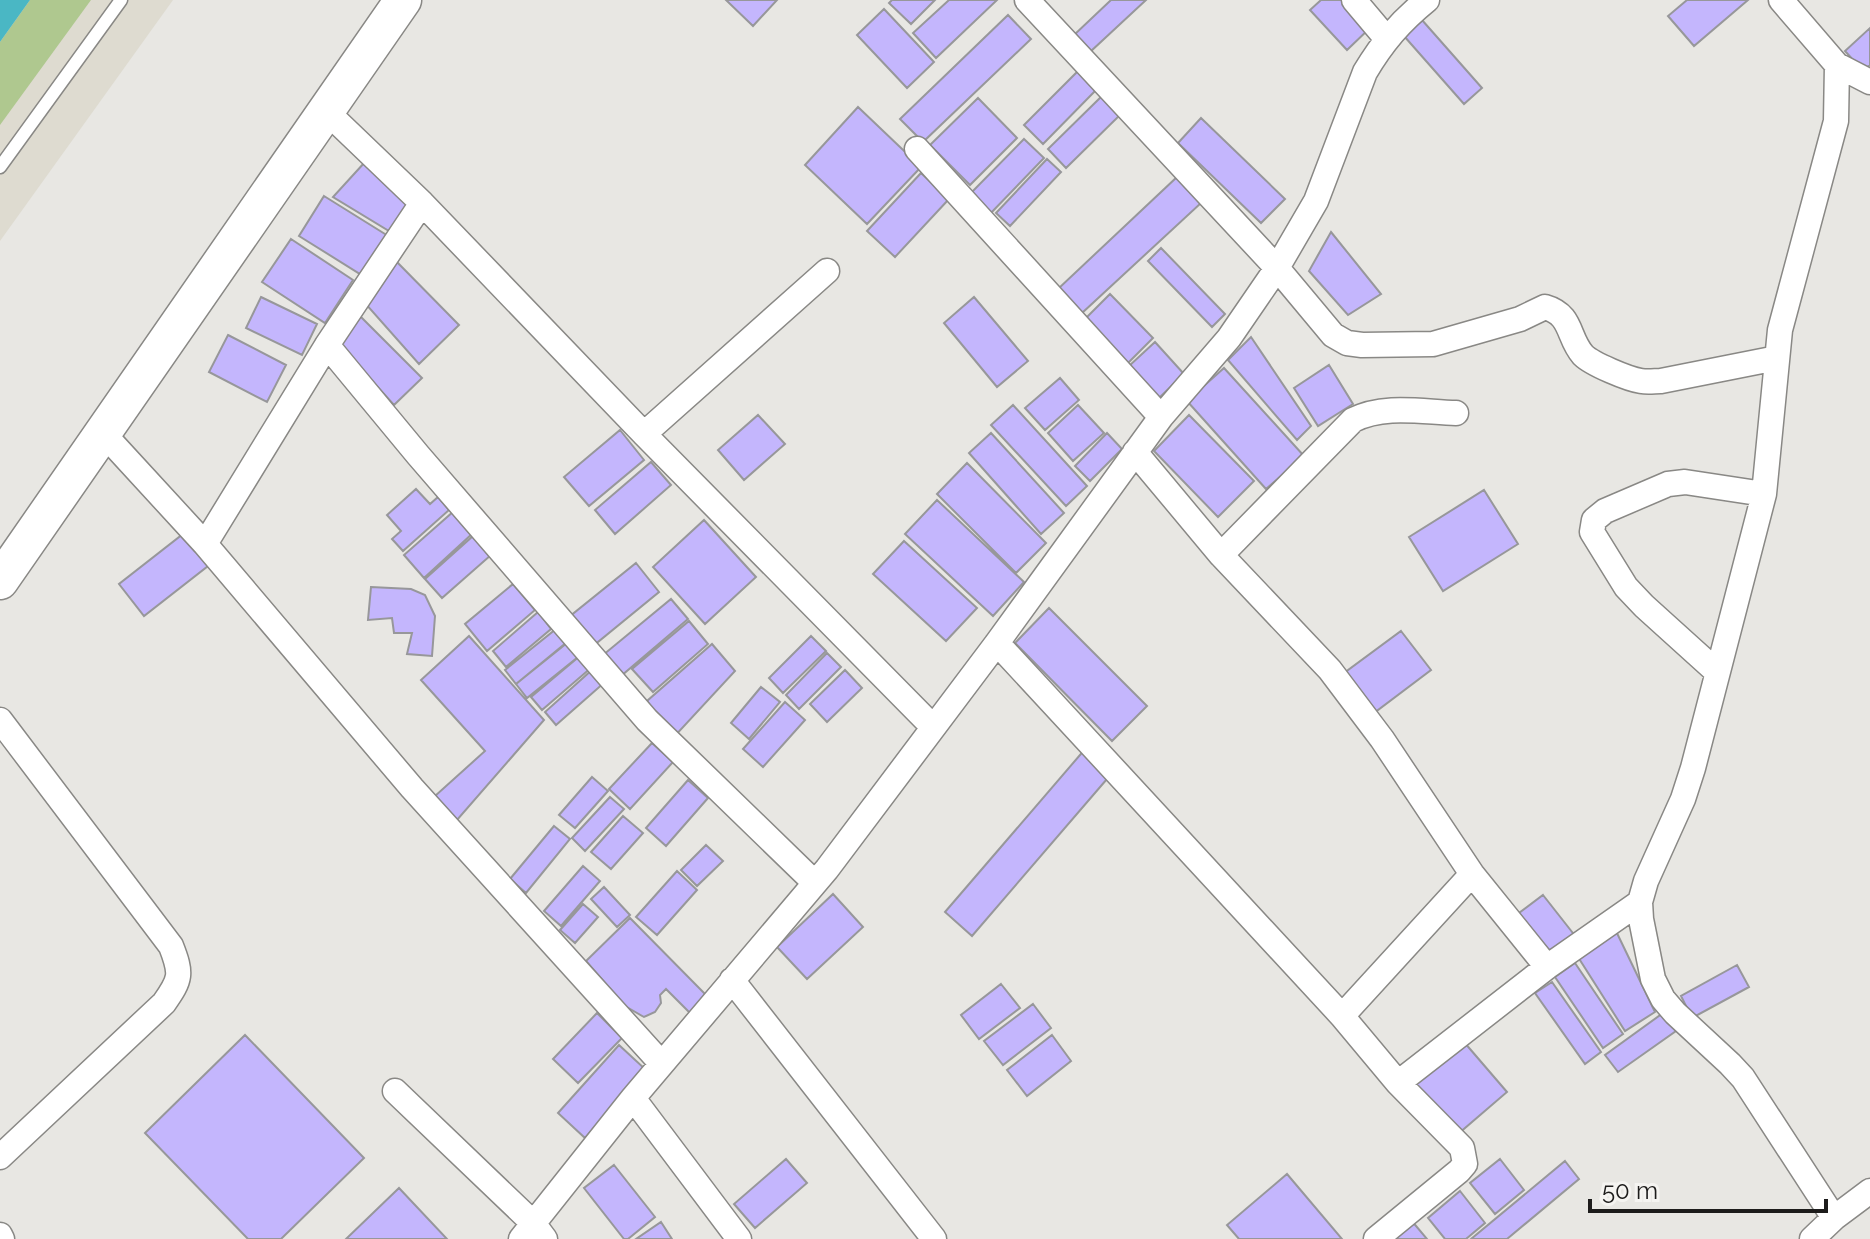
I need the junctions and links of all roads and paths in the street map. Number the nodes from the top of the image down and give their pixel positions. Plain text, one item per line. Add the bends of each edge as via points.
1 (121, 0) edge
2 (403, 0) edge
3 (1027, 0) edge
4 (1354, 0) edge
5 (1427, 0) edge
6 (1781, 0) edge
7 (1386, 38) junction
8 (1837, 65) junction
9 (1870, 82) edge
10 (326, 111) junction
11 (917, 149) dead end
12 (0, 167) edge
13 (422, 203) junction
14 (1277, 268) junction
15 (827, 271) dead end
16 (327, 345) junction
17 (1777, 358) junction
18 (1456, 413) dead end
19 (1161, 417) junction
20 (103, 433) junction
21 (644, 434) junction
22 (1135, 452) junction
23 (1764, 494) junction
24 (205, 544) junction
25 (1221, 555) junction
26 (0, 581) edge
27 (997, 643) junction
28 (1717, 672) junction
29 (0, 720) edge
30 (933, 727) junction
31 (1472, 874) junction
32 (815, 883) junction
33 (1640, 902) junction
34 (1547, 967) junction
35 (732, 980) junction
36 (1342, 1016) junction
37 (661, 1063) junction
38 (1398, 1083) junction
39 (395, 1091) dead end
40 (633, 1098) junction
41 (0, 1157) edge
42 (1870, 1191) edge
43 (1834, 1218) junction
44 (533, 1234) edge
45 (739, 1239) edge
46 (934, 1239) edge
47 (1376, 1239) edge
48 (1812, 1239) edge

1 - 12 lane
2 - 10 street
3 - 14 street
4 - 7 street
5 - 7 street
6 - 8 street
7 - 14 street via 1365,72 1316,201
8 - 9 street
8 - 17 street via 1836,121
10 - 13 street
10 - 20 street
11 - 19 street
13 - 16 street
13 - 21 street
14 - 17 street via 1333,335 1347,343 1433,344 1545,307 1564,318 1588,359 1641,381
14 - 19 street via 1229,338
15 - 21 street
16 - 24 street
16 - 32 street via 638,711
17 - 23 street
18 - 25 street via 1381,410 1353,420
19 - 22 street
20 - 24 street
20 - 26 street
21 - 30 street
22 - 25 street
22 - 27 street
23 - 28 street
23 - 28 street via 1668,484 1594,520 1592,532 1626,587
24 - 37 street via 403,778
25 - 31 street via 1330,670
27 - 30 street
27 - 36 street
28 - 33 street via 1683,799
29 - 41 street via 171,946 179,967 176,986 164,1003
30 - 32 street
31 - 34 street
31 - 36 street
32 - 35 street
33 - 34 street
33 - 43 street via 1653,979 1663,999 1743,1078
34 - 38 street
35 - 37 street
35 - 46 street
36 - 38 street
37 - 40 street
38 - 47 street via 1462,1148 1465,1164
39 - 44 street
40 - 44 street
40 - 45 street
42 - 43 street
43 - 48 street

